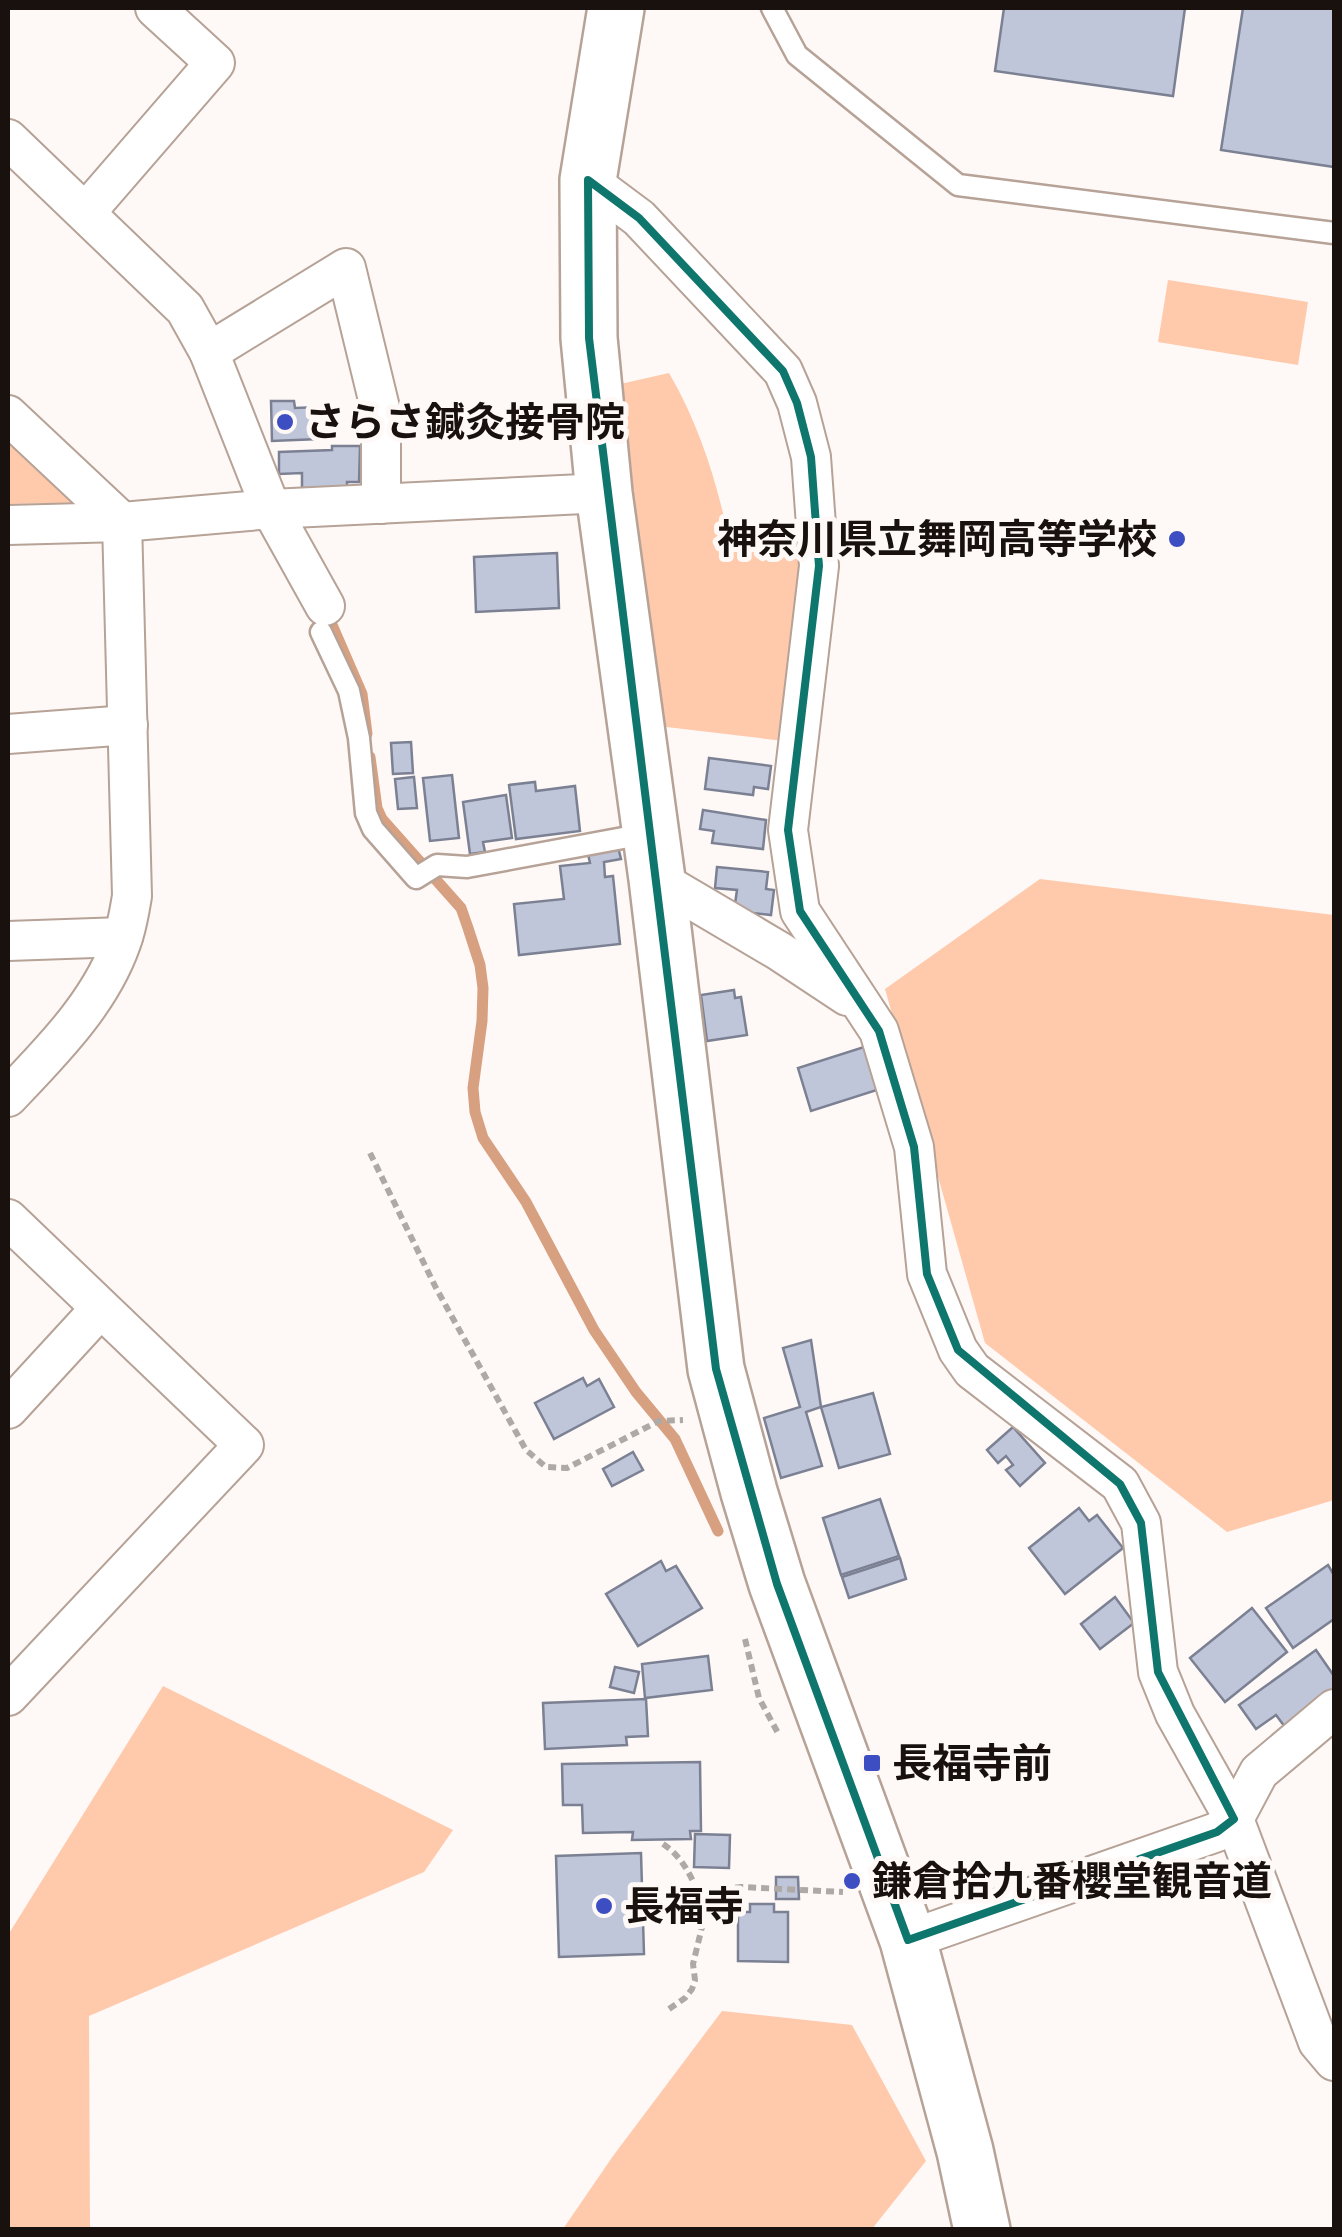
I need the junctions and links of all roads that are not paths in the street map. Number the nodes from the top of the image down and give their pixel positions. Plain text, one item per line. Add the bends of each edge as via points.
1 (155, 8) edge
2 (616, 8) edge
3 (772, 8) edge
4 (8, 139) edge
5 (588, 180) junction
6 (86, 212) junction
7 (1334, 233) edge
8 (209, 352) junction
9 (8, 415) edge
10 (604, 493) junction
11 (382, 504) junction
12 (271, 509) junction
13 (122, 522) junction
14 (8, 525) edge
15 (320, 619) joint
16 (128, 725) junction
17 (8, 734) edge
18 (654, 856) junction
19 (123, 937) junction
20 (8, 942) edge
21 (862, 1006) junction
22 (8, 1097) edge
23 (8, 1218) edge
24 (100, 1308) junction
25 (8, 1409) edge
26 (8, 1696) edge
27 (1334, 1709) edge
28 (1234, 1819) junction
29 (908, 1940) junction
30 (1334, 2060) edge
31 (982, 2230) edge

1 - 6 street via 215,63
2 - 5 street
3 - 7 lane via 796,55 958,185
4 - 6 street
5 - 10 street via 590,338
5 - 21 street via 639,218 782,372 797,403 810,457 818,566 788,830 800,911
6 - 8 street via 186,310
8 - 11 street via 346,268 381,412
8 - 12 street
9 - 13 street
10 - 11 street
10 - 18 street
11 - 12 street
12 - 13 street
12 - 15 street
13 - 14 street
13 - 16 street
15 - 18 lane via 348,691 366,813 416,878 437,865
16 - 17 street
16 - 19 street via 132,896
18 - 21 street
18 - 29 street via 716,1369 778,1584
19 - 20 street
19 - 22 street via 99,990
21 - 28 street via 879,1031 914,1147 927,1274 958,1350 972,1370 1120,1484 1141,1523 1158,1672
23 - 24 street
24 - 25 street
24 - 26 street via 244,1444
27 - 28 street via 1259,1772
28 - 29 street via 1216,1832
28 - 30 street via 1318,2042
29 - 31 street

